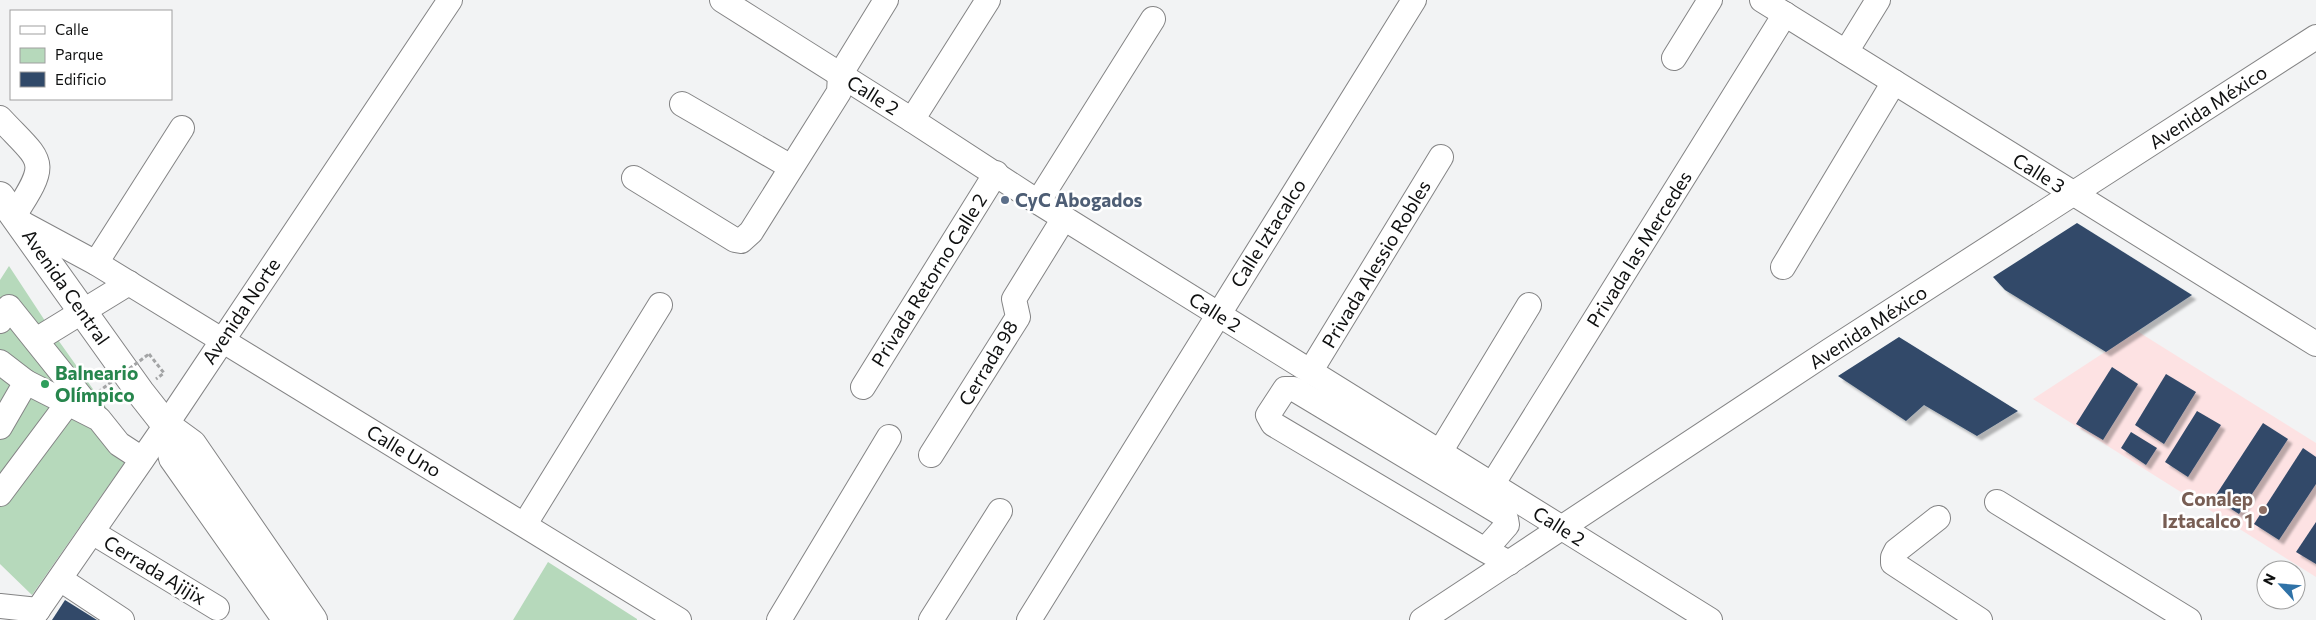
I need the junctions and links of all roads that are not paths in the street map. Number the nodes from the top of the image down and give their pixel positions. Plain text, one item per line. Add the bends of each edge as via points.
1 (450, 0) edge
2 (722, 0) edge
3 (886, 0) edge
4 (988, 0) edge
5 (1414, 0) edge
6 (1710, 0) edge
7 (1762, 0) edge
8 (1878, 0) edge
9 (1785, 14) junction
10 (1153, 19) dead end
11 (2316, 37) edge
12 (1846, 52) junction
13 (1674, 58) dead end
14 (840, 75) junction
15 (1894, 82) junction
16 (682, 104) dead end
17 (0, 118) edge
18 (912, 120) junction
19 (182, 128) dead end
20 (1441, 157) dead end
21 (791, 167) junction
22 (996, 173) junction
23 (634, 178) dead end
24 (2074, 195) junction
25 (1038, 202) junction
26 (12, 210) edge
27 (1064, 218) junction
28 (96, 263) junction
29 (1783, 267) dead end
30 (129, 283) junction
31 (1529, 304) dead end
32 (660, 305) dead end
33 (82, 312) junction
34 (1218, 314) junction
35 (0, 321) edge
36 (222, 339) junction
37 (36, 340) junction
38 (2316, 344) edge
39 (1, 365) edge
40 (1310, 372) junction
41 (26, 382) junction
42 (863, 387) dead end
43 (1325, 394) junction
44 (68, 403) junction
45 (99, 419) junction
46 (166, 425) junction
47 (0, 427) edge
48 (890, 437) dead end
49 (1440, 452) junction
50 (932, 455) dead end
51 (142, 459) junction
52 (1492, 484) junction
53 (0, 494) edge
54 (1998, 502) dead end
55 (1000, 511) dead end
56 (1938, 518) dead end
57 (525, 524) junction
58 (1562, 528) junction
59 (92, 532) junction
60 (1485, 550) junction
61 (1509, 563) junction
62 (60, 579) junction
63 (0, 606) edge
64 (217, 608) dead end
65 (35, 615) edge
66 (122, 620) edge
67 (287, 620) edge
68 (313, 620) edge
69 (679, 620) edge
70 (779, 620) edge
71 (931, 620) edge
72 (1029, 620) edge
73 (1422, 620) edge
74 (1710, 620) edge
75 (1980, 620) edge
76 (2189, 620) edge

1 - 36 street, Avenida Norte
2 - 14 street, Calle 2
3 - 14 street
4 - 18 street
5 - 34 street, Calle Iztacalco
6 - 13 street
7 - 9 street, Calle 3
8 - 12 street
9 - 12 street, Calle 3
9 - 52 street, Privada las Mercedes
10 - 25 street
11 - 24 street, Avenida México
12 - 15 street, Calle 3
14 - 18 street, Calle 2
14 - 21 street via 839,92
15 - 24 street, Calle 3
15 - 29 street
16 - 21 street
17 - 26 street via 37,157 39,166 34,185
18 - 22 street, Calle 2
19 - 28 street
20 - 40 street, Privada Alessio Robles
21 - 23 street via 751,232 741,241
22 - 25 street, Calle 2
22 - 42 street, Privada Retorno Calle 2
24 - 38 street, Calle 3
24 - 58 street, Avenida México via 1829,351
25 - 27 street, Calle 2
26 - 28 street, Calle Uno
26 - 33 main road, Avenida Central
27 - 34 street, Calle 2
27 - 50 street, Cerrada 98 via 1014,299 1018,317
28 - 30 street, Calle Uno
30 - 33 street
30 - 36 street, Calle Uno
31 - 49 street
32 - 57 street
33 - 37 street
33 - 46 main road, Avenida Central
34 - 40 street, Calle 2
34 - 72 street, Calle Iztacalco
35 - 37 street via 9,307
36 - 46 street, Avenida Norte
36 - 57 street, Calle Uno
37 - 45 street
39 - 41 street
40 - 43 street, Calle 2
41 - 44 street
41 - 47 street
43 - 49 street, Calle 2
43 - 60 street via 1502,514 1507,525
43 - 60 street via 1285,389 1270,410 1269,420
44 - 45 street
44 - 53 street
45 - 51 street via 119,444
46 - 51 street, Avenida Norte
46 - 67 main road, Avenida Central via 173,458
46 - 68 main road, Avenida Central via 192,444
48 - 70 street
49 - 52 street, Calle 2
51 - 59 street, Avenida Norte
52 - 58 street, Calle 2
54 - 76 street
55 - 71 street
56 - 75 street via 1896,551 1893,563
57 - 69 street, Calle Uno
58 - 61 street, Avenida México
58 - 74 street, Calle 2
59 - 62 street, Avenida Norte
59 - 64 street, Cerrada Ajijix
60 - 61 street
61 - 73 street, Avenida México
62 - 65 street, Avenida Norte
62 - 66 street
63 - 65 street

